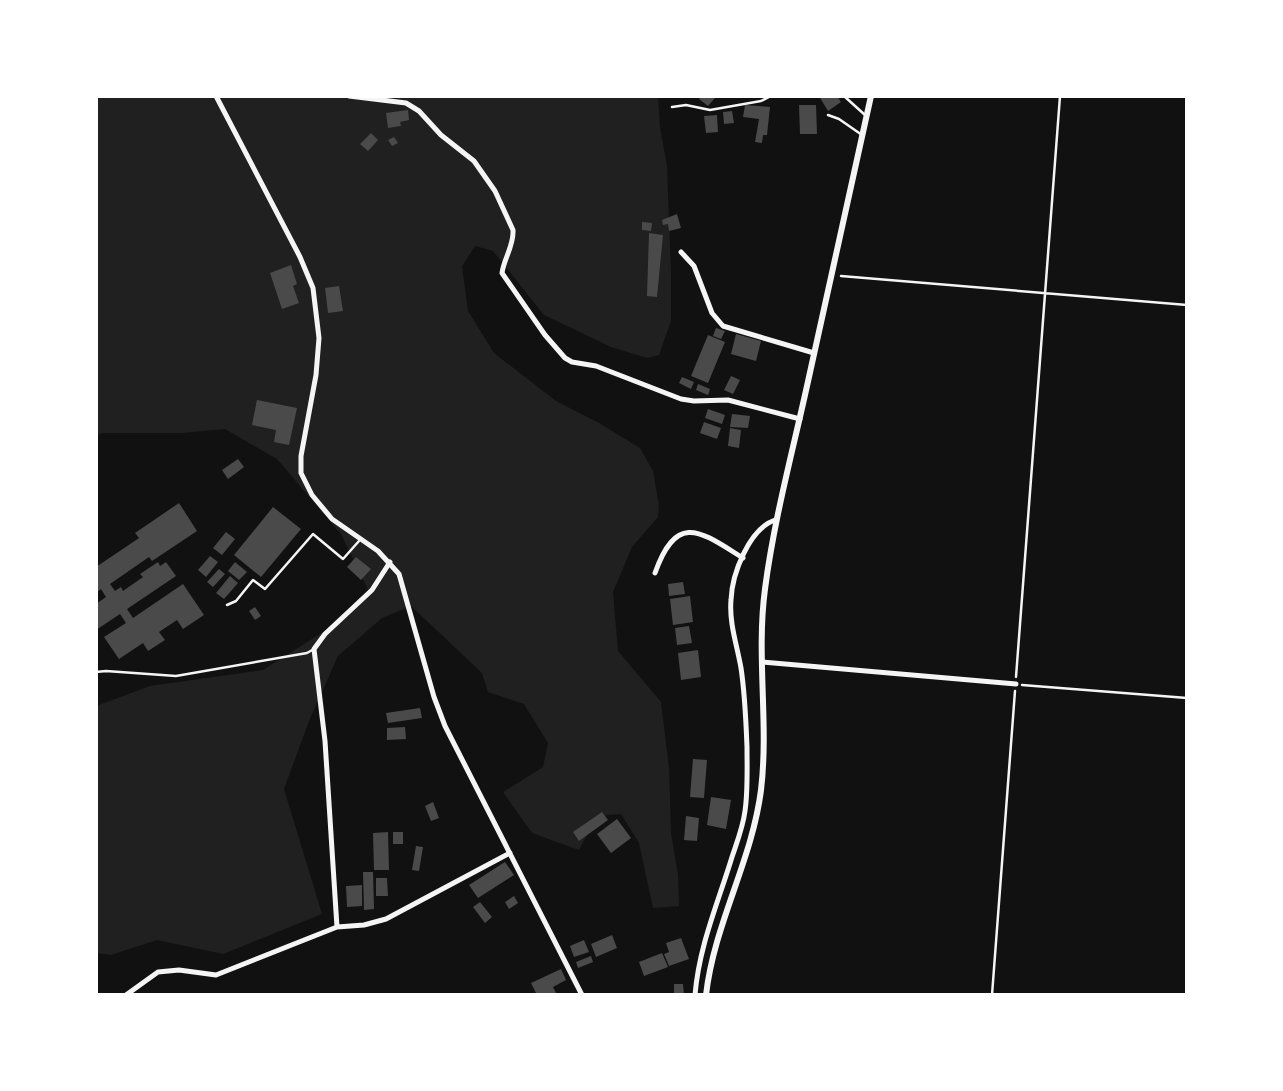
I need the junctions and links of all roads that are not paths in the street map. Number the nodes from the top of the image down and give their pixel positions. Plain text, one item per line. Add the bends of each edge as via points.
1 (216, 96) edge
2 (349, 96) edge
3 (771, 96) edge
4 (845, 96) edge
5 (871, 96) edge
6 (671, 107) dead end
7 (828, 115) dead end
8 (866, 117) junction
9 (862, 135) junction
10 (681, 252) dead end
11 (814, 353) junction
12 (800, 419) junction
13 (775, 520) junction
14 (361, 538) junction
15 (743, 558) junction
16 (390, 562) junction
17 (655, 573) dead end
18 (227, 605) dead end
19 (314, 649) junction
20 (762, 662) junction
21 (96, 672) edge
22 (1016, 684) road end
23 (510, 853) junction
24 (337, 927) junction
25 (126, 995) edge
26 (582, 995) edge
27 (695, 995) edge
28 (706, 995) edge

1 - 14 street via 313,288 319,338 301,472 332,519
2 - 12 street via 406,103 474,160 513,230 502,273 565,358 681,399 728,400
3 - 6 lane via 710,110
4 - 8 lane
5 - 8 street
7 - 9 lane
8 - 9 street
9 - 11 street
10 - 11 street via 694,266 712,313 723,326
11 - 12 street
12 - 13 street
13 - 15 street via 758,531
13 - 20 street via 764,593
14 - 16 street
14 - 18 lane via 342,559 313,534 265,589 253,580
15 - 17 street via 690,531 669,544
15 - 27 street via 734,581 731,611 744,694 746,811 707,929
16 - 19 street via 372,590
16 - 23 street via 399,574 445,726
19 - 21 lane via 176,676
19 - 24 street
20 - 22 street
20 - 28 street via 765,738 761,792 709,969
23 - 24 street via 386,919
23 - 26 street
24 - 25 street via 216,975 158,972

